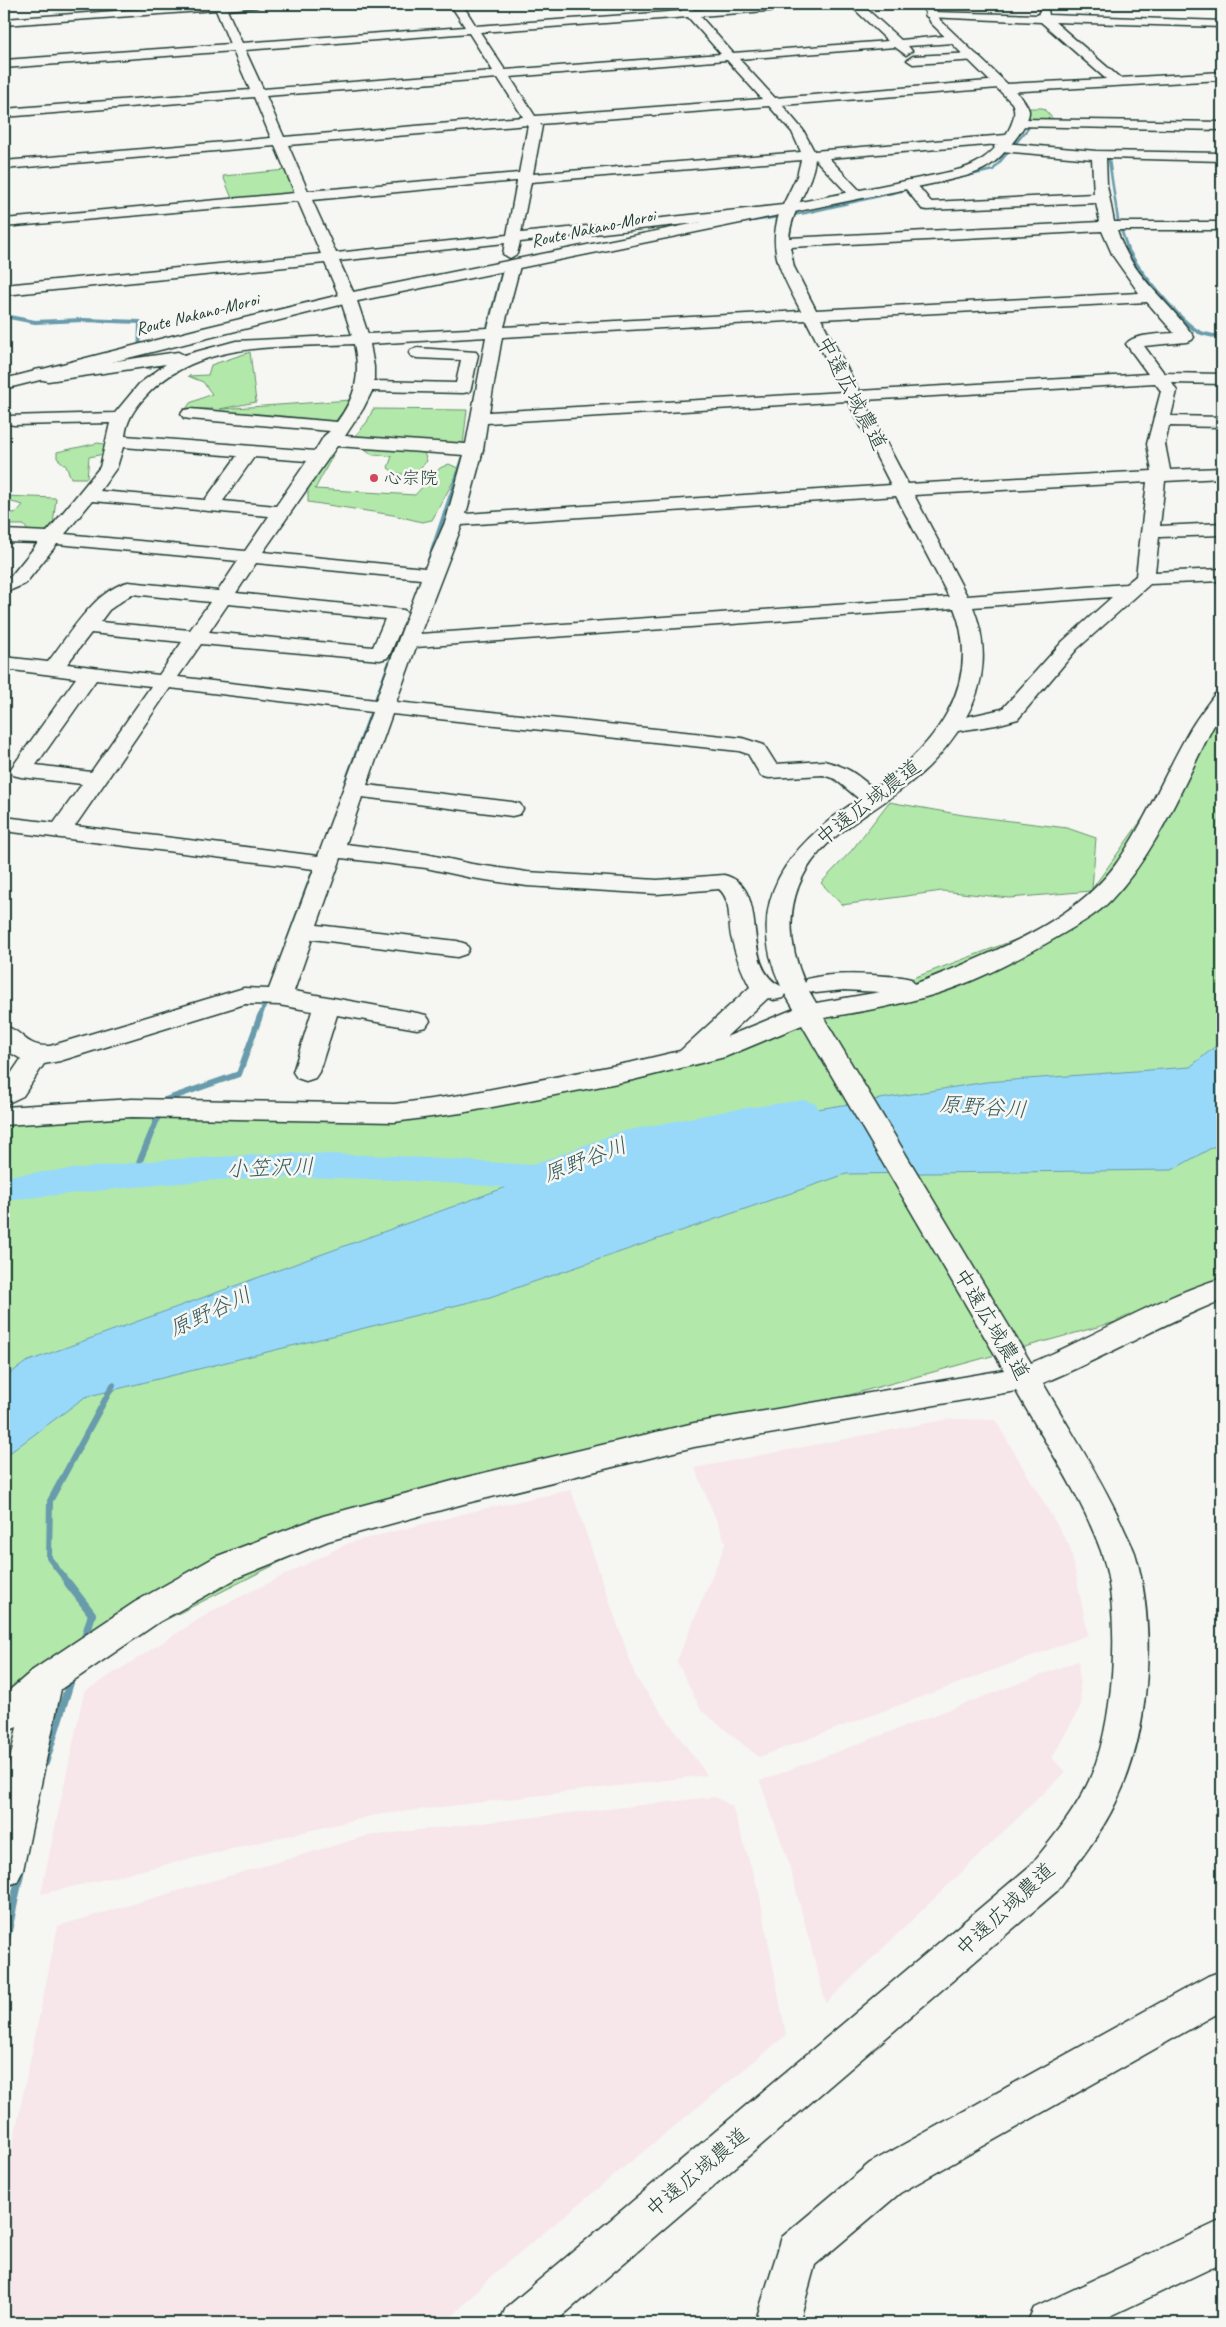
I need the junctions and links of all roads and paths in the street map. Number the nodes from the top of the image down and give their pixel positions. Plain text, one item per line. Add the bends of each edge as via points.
1 (257, 4) edge
2 (456, 4) edge
3 (682, 4) edge
4 (818, 4) edge
5 (855, 4) edge
6 (1044, 4) edge
7 (219, 5) edge
8 (933, 9) edge
9 (691, 13) junction
10 (1043, 18) junction
11 (4, 22) edge
12 (1222, 24) edge
13 (472, 28) junction
14 (954, 38) junction
15 (898, 43) junction
16 (239, 46) junction
17 (728, 55) junction
18 (974, 57) junction
19 (895, 60) dead end
20 (914, 60) junction
21 (4, 64) edge
22 (769, 66) dead end
23 (740, 68) junction
24 (502, 72) junction
25 (1222, 76) edge
26 (1117, 82) junction
27 (1003, 86) junction
28 (259, 93) junction
29 (772, 102) junction
30 (4, 113) edge
31 (529, 121) junction
32 (1019, 123) junction
33 (1222, 126) edge
34 (280, 141) junction
35 (1004, 143) junction
36 (813, 155) junction
37 (1099, 155) junction
38 (1222, 157) edge
39 (4, 165) edge
40 (520, 177) junction
41 (909, 184) junction
42 (856, 194) junction
43 (303, 196) junction
44 (1102, 198) junction
45 (788, 208) junction
46 (4, 223) edge
47 (1107, 226) junction
48 (1222, 226) edge
49 (513, 238) junction
50 (781, 243) junction
51 (330, 258) junction
52 (510, 266) junction
53 (4, 290) edge
54 (1151, 297) junction
55 (348, 298) junction
56 (811, 316) junction
57 (208, 331) junction
58 (495, 332) junction
59 (362, 346) junction
60 (204, 353) junction
61 (40, 374) junction
62 (1158, 378) junction
63 (1222, 379) edge
64 (6, 383) edge
65 (97, 385) dead end
66 (125, 386) dead end
67 (365, 386) junction
68 (144, 387) junction
69 (854, 396) junction
70 (190, 414) dead end
71 (121, 418) junction
72 (480, 418) junction
73 (1163, 421) junction
74 (1222, 422) edge
75 (335, 434) junction
76 (4, 435) edge
77 (116, 441) junction
78 (474, 450) junction
79 (249, 452) junction
80 (318, 457) junction
81 (1222, 473) edge
82 (1159, 476) junction
83 (902, 490) junction
84 (86, 495) junction
85 (210, 506) junction
86 (281, 512) junction
87 (455, 520) junction
88 (1222, 529) edge
89 (1150, 532) junction
90 (4, 536) edge
91 (51, 538) junction
92 (176, 550) junction
93 (250, 557) junction
94 (432, 574) junction
95 (1222, 575) edge
96 (1138, 584) junction
97 (4, 587) edge
98 (138, 588) junction
99 (223, 596) junction
100 (961, 602) junction
101 (86, 627) junction
102 (195, 637) junction
103 (408, 641) junction
104 (4, 663) edge
105 (53, 668) junction
106 (90, 673) junction
107 (165, 682) junction
108 (1222, 698) edge
109 (386, 707) junction
110 (952, 726) junction
111 (96, 779) junction
112 (356, 790) junction
113 (872, 799) junction
114 (512, 809) dead end
115 (4, 824) edge
116 (60, 831) junction
117 (331, 857) junction
118 (304, 931) junction
119 (457, 949) dead end
120 (816, 985) dead end
121 (931, 987) junction
122 (277, 997) junction
123 (326, 1005) junction
124 (417, 1021) dead end
125 (813, 1022) junction
126 (4, 1034) edge
127 (36, 1056) junction
128 (688, 1057) junction
129 (306, 1072) dead end
130 (4, 1096) edge
131 (4, 1116) edge
132 (1222, 1289) edge
133 (1018, 1368) junction
134 (45, 1681) junction
135 (4, 1717) edge
136 (4, 1870) edge
137 (1222, 1990) edge
138 (1222, 2241) edge
139 (521, 2323) edge
140 (777, 2323) edge
141 (1049, 2323) edge

1 - 7 street
2 - 13 street
3 - 9 street
4 - 9 street
5 - 15 street
6 - 10 street
7 - 11 street
7 - 16 street
8 - 10 street
8 - 14 street
9 - 13 street
9 - 17 street
10 - 12 street
10 - 26 street
13 - 16 street
13 - 24 street
14 - 15 street
14 - 18 street
15 - 17 street
15 - 20 street
16 - 21 street
16 - 28 street
17 - 23 street
17 - 24 street
18 - 20 street
18 - 27 street
19 - 20 street
22 - 23 street
23 - 29 street
24 - 28 street
24 - 31 street
25 - 26 street
26 - 27 street
27 - 29 street
27 - 32 street via 1021,107
28 - 30 street
28 - 34 street
29 - 31 street
29 - 36 street
31 - 34 street
31 - 40 street via 535,126
32 - 33 street
32 - 35 street, Route Nakano-Moroi
34 - 39 street
34 - 43 street
35 - 36 street
35 - 37 street
35 - 41 street, Route Nakano-Moroi via 987,162 977,167
36 - 40 street
36 - 42 street
36 - 45 street, 中遠広域農道
37 - 38 street
37 - 44 street
40 - 43 street
40 - 49 street
41 - 42 street, Route Nakano-Moroi
41 - 44 street via 927,206
42 - 45 street, Route Nakano-Moroi
43 - 46 street
43 - 51 street
44 - 47 street
45 - 49 street
45 - 50 street, 中遠広域農道
45 - 52 street, Route Nakano-Moroi
47 - 48 street
47 - 50 street
47 - 54 street via 1133,278
49 - 51 street
49 - 52 street
50 - 56 street, 中遠広域農道 via 786,267
51 - 53 street
51 - 55 street
52 - 55 street, Route Nakano-Moroi
52 - 58 street
54 - 56 street
54 - 62 street via 1186,337 1151,339 1134,344
55 - 57 street, Route Nakano-Moroi
55 - 59 street
56 - 58 street
56 - 69 street, 中遠広域農道
57 - 60 street
57 - 61 street, Route Nakano-Moroi
58 - 59 street
58 - 72 street
59 - 60 street via 236,346
59 - 67 street
59 - 67 street via 470,355 463,388
60 - 61 street via 48,376
60 - 68 street via 162,371
61 - 64 street, Route Nakano-Moroi
62 - 63 street
62 - 69 street
62 - 73 street via 1169,391
64 - 65 street
66 - 68 street
67 - 75 street via 357,405
68 - 71 street
69 - 72 street
69 - 83 street, 中遠広域農道
70 - 75 street
71 - 76 street via 12,413
71 - 77 street
72 - 78 street
73 - 74 street
73 - 82 street via 1156,444
75 - 78 street
75 - 80 street
77 - 79 street
77 - 84 street via 112,463
78 - 87 street
79 - 80 street
79 - 85 street
80 - 86 street
81 - 82 street
82 - 83 street
82 - 89 street
83 - 87 street
83 - 100 street, 中遠広域農道
84 - 85 street
84 - 91 street
85 - 86 street
86 - 93 street
87 - 94 street
88 - 89 street
89 - 96 street
90 - 91 street
91 - 92 street
91 - 97 street via 18,580
92 - 93 street
92 - 98 street
93 - 94 street
93 - 99 street
94 - 103 street
95 - 96 street
96 - 100 street
96 - 110 street via 1070,645 1010,714 996,720
98 - 99 street
98 - 101 street via 128,588 116,594
99 - 102 street
99 - 102 street via 396,614 380,654
100 - 103 street
100 - 110 street, 中遠広域農道 via 971,630 973,667 970,686
101 - 102 street
101 - 105 street
102 - 107 street
103 - 109 street
104 - 105 street
105 - 106 street
106 - 107 street
106 - 111 street via 21,770
107 - 109 street
107 - 111 street
108 - 121 street via 1202,726 1126,867 1102,896 1028,944
109 - 112 street
109 - 113 street via 742,745 756,750 769,771 824,768 843,774
110 - 113 street, 中遠広域農道 via 908,774
111 - 116 street
112 - 114 street
112 - 117 street
113 - 125 street, 中遠広域農道 via 837,822 815,842 799,861 780,905 778,930 784,959 790,980
115 - 116 street
116 - 117 street
117 - 118 street
117 - 128 street via 426,861 527,879 657,887 724,882 739,899 743,938 751,965 768,990 758,995
118 - 119 street
118 - 122 street
120 - 121 street via 844,982
121 - 125 street
122 - 123 street
122 - 127 street via 244,996 51,1055
123 - 124 street
123 - 129 street
125 - 128 street
125 - 133 street, 中遠広域農道
126 - 127 street via 20,1051
127 - 130 street via 14,1090
128 - 131 street via 526,1093 394,1113 141,1108
132 - 133 street via 1185,1303 1080,1355
133 - 134 street via 694,1435 323,1529 219,1571 146,1612
133 - 139 street, 中遠広域農道 via 1097,1505 1118,1552 1127,1589 1131,1673 1118,1749 1103,1792 1079,1832 1044,1878
134 - 135 street
134 - 136 street
137 - 140 street via 885,2178 798,2252
138 - 141 street

